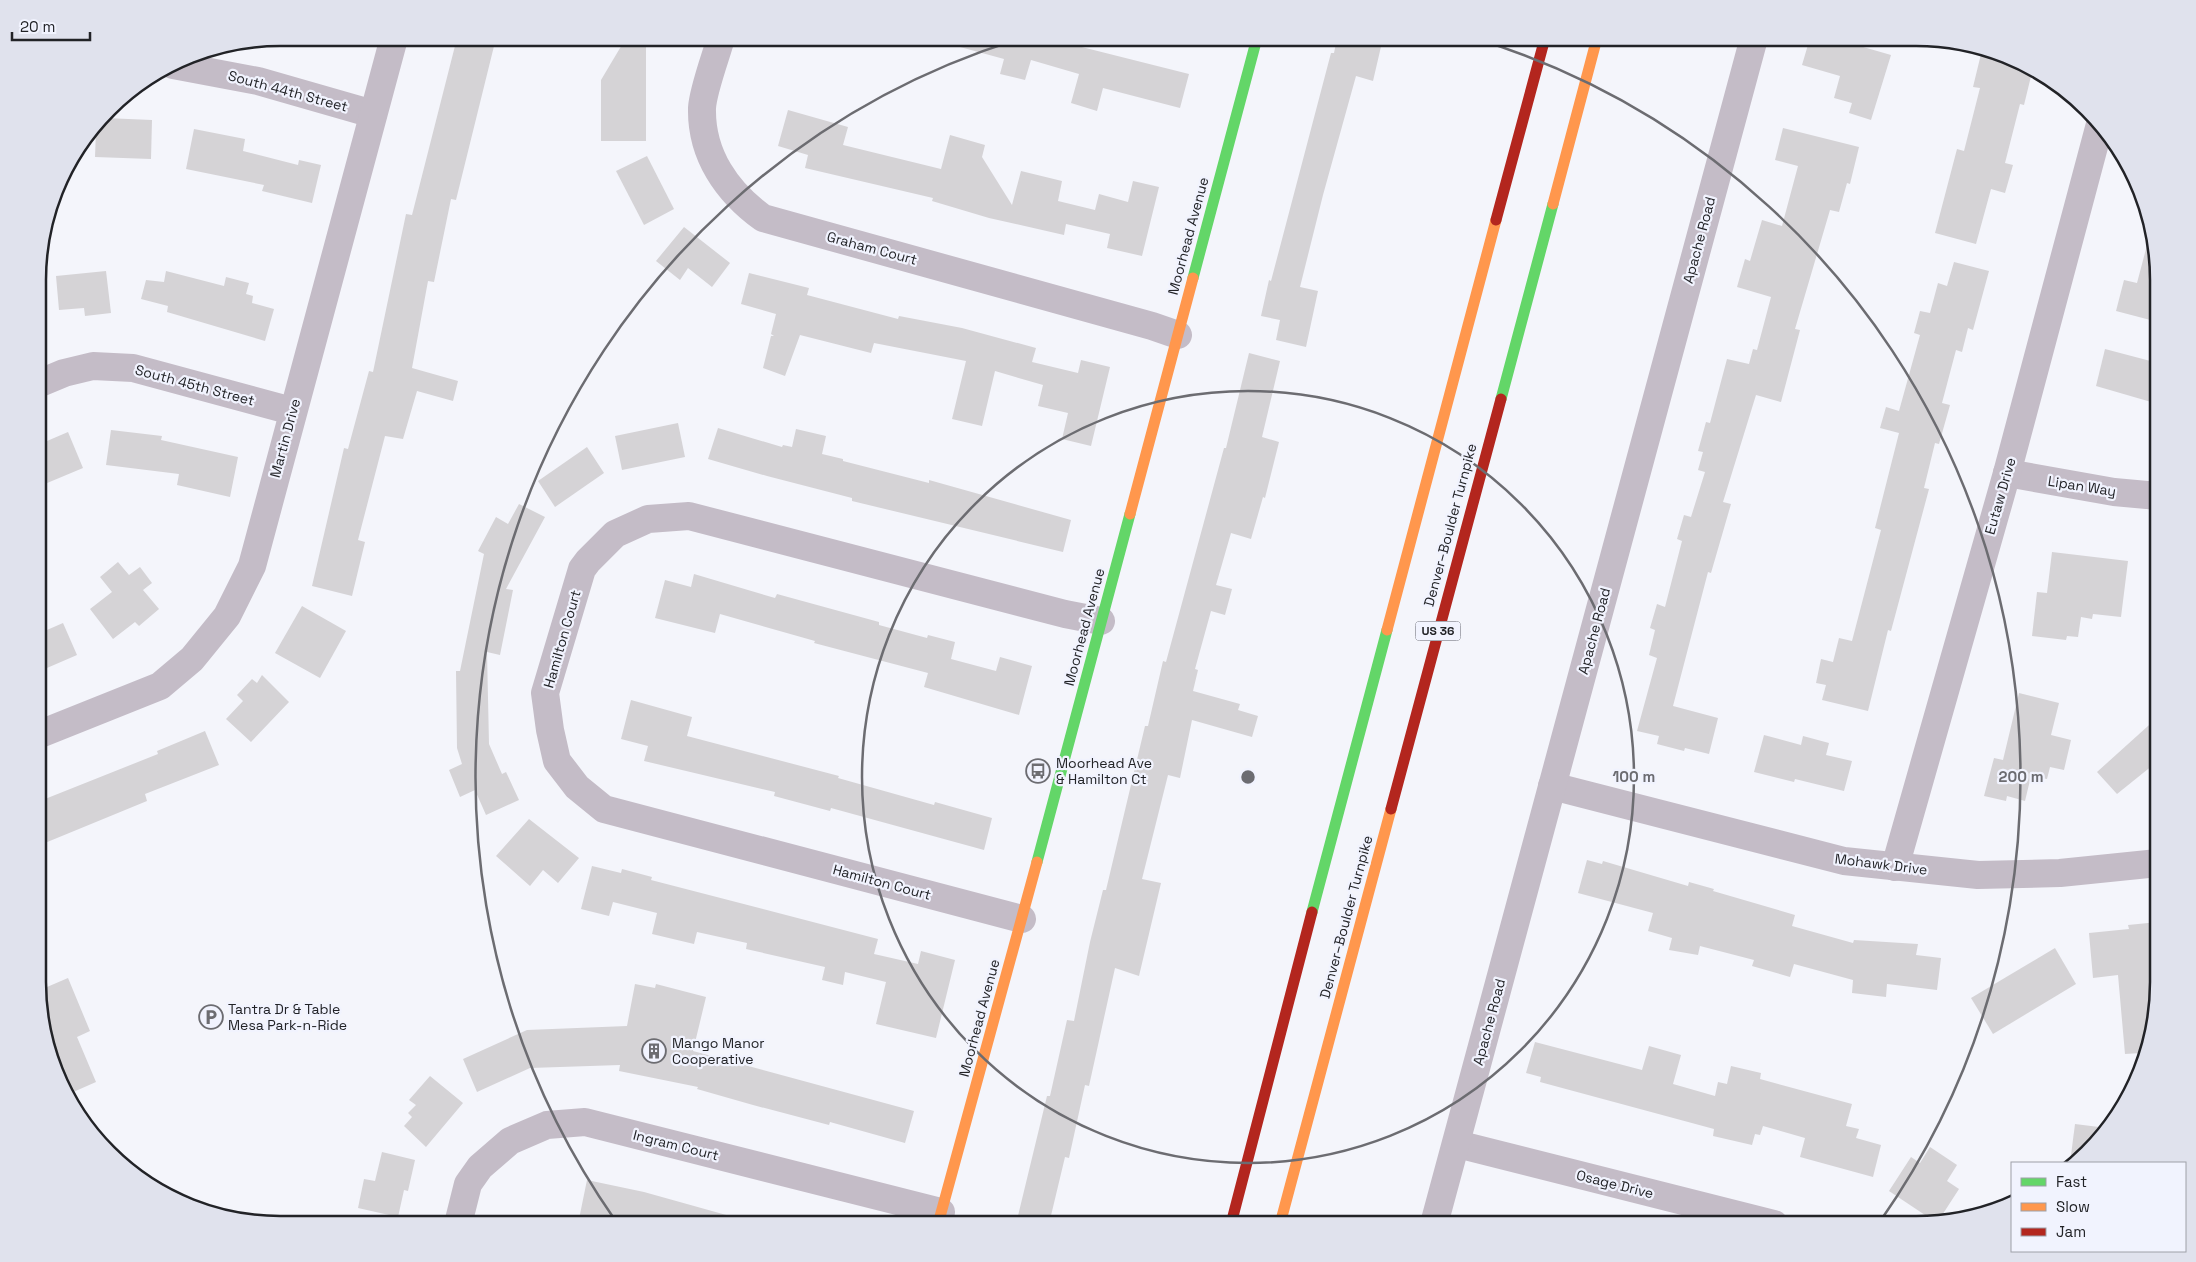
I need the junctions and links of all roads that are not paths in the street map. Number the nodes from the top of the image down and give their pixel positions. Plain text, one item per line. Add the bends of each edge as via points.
1 (392, 46) edge
2 (719, 46) edge
3 (1254, 46) edge
4 (1543, 46) edge
5 (1595, 46) edge
6 (1752, 46) edge
7 (184, 67) edge
8 (374, 114) junction
9 (2098, 133) edge
10 (1178, 335) junction
11 (46, 380) edge
12 (292, 411) junction
13 (2007, 473) junction
14 (2150, 495) edge
15 (1101, 621) junction
16 (46, 732) edge
17 (1552, 786) junction
18 (2150, 864) edge
19 (1895, 867) junction
20 (1022, 919) junction
21 (1457, 1144) junction
22 (460, 1216) edge
23 (933, 1216) edge
24 (941, 1216) edge
25 (1233, 1216) edge
26 (1282, 1216) edge
27 (1436, 1216) edge
28 (1742, 1216) edge

1 - 8 street, Martin Drive
2 - 10 street, Graham Court via 702,107 706,145 722,179 748,208 763,218
3 - 10 main road, Moorhead Avenue
4 - 25 main road
5 - 26 main road, Denver–Boulder Turnpike / US 36
6 - 17 street, Apache Road
7 - 8 street, South 44th Street via 258,81
8 - 12 street, Martin Drive
9 - 13 street, Eutaw Drive
10 - 15 main road, Moorhead Avenue
11 - 12 street, South 45th Street via 93,366 133,368
12 - 16 street, Martin Drive via 252,566 227,616 192,659 160,686
13 - 14 street, Lipan Way
13 - 19 street, Eutaw Drive
15 - 20 main road, Moorhead Avenue
15 - 20 street, Hamilton Court via 689,516 648,519 614,534 582,569 545,693 557,761 577,787 604,809
17 - 19 street, Mohawk Drive via 1844,861
17 - 21 street, Apache Road
18 - 19 street, Mohawk Drive via 2060,873 1978,876
20 - 24 main road, Moorhead Avenue
21 - 27 street, Apache Road
21 - 28 street, Osage Drive
22 - 23 street, Ingram Court via 468,1184 480,1168 510,1141 547,1125 585,1122

